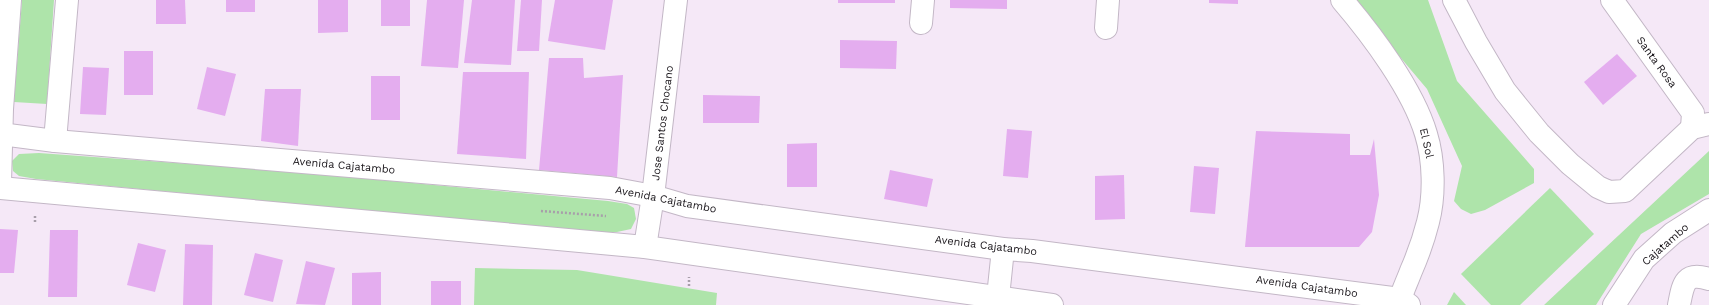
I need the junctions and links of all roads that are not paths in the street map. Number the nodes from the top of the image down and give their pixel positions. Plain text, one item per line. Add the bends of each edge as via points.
1 (10, 0) edge
2 (67, 0) edge
3 (676, 0) edge
4 (923, 0) edge
5 (1108, 0) edge
6 (1342, 0) edge
7 (1454, 0) edge
8 (1612, 0) edge
9 (921, 23) dead end
10 (1106, 28) dead end
11 (1700, 126) edge
12 (1, 134) edge
13 (55, 141) junction
14 (0, 183) edge
15 (0, 188) edge
16 (653, 196) junction
17 (1709, 210) edge
18 (645, 247) junction
19 (1003, 249) junction
20 (1709, 279) edge
21 (998, 298) junction
22 (1402, 303) edge
23 (1052, 305) edge
24 (1614, 305) edge
25 (1679, 305) edge

1 - 12 street
2 - 13 street
3 - 16 street, Jose Santos Chocano
4 - 9 street
5 - 10 street
6 - 22 street, El Sol via 1386,58 1418,111 1427,134 1432,163 1432,192 1428,220
7 - 11 street via 1505,91 1539,133 1598,187 1609,192 1625,191
8 - 11 street, Santa Rosa
12 - 13 street, Avenida Cajatambo
12 - 14 street
13 - 16 street, Avenida Cajatambo via 610,188
15 - 18 street
16 - 18 street, Jose Santos Chocano
16 - 19 street, Avenida Cajatambo via 687,206
17 - 24 street, Cajatambo via 1673,233 1644,259
18 - 21 street
19 - 21 street
19 - 22 street, Avenida Cajatambo via 1273,281
20 - 25 street via 1699,276 1684,283
21 - 23 street

